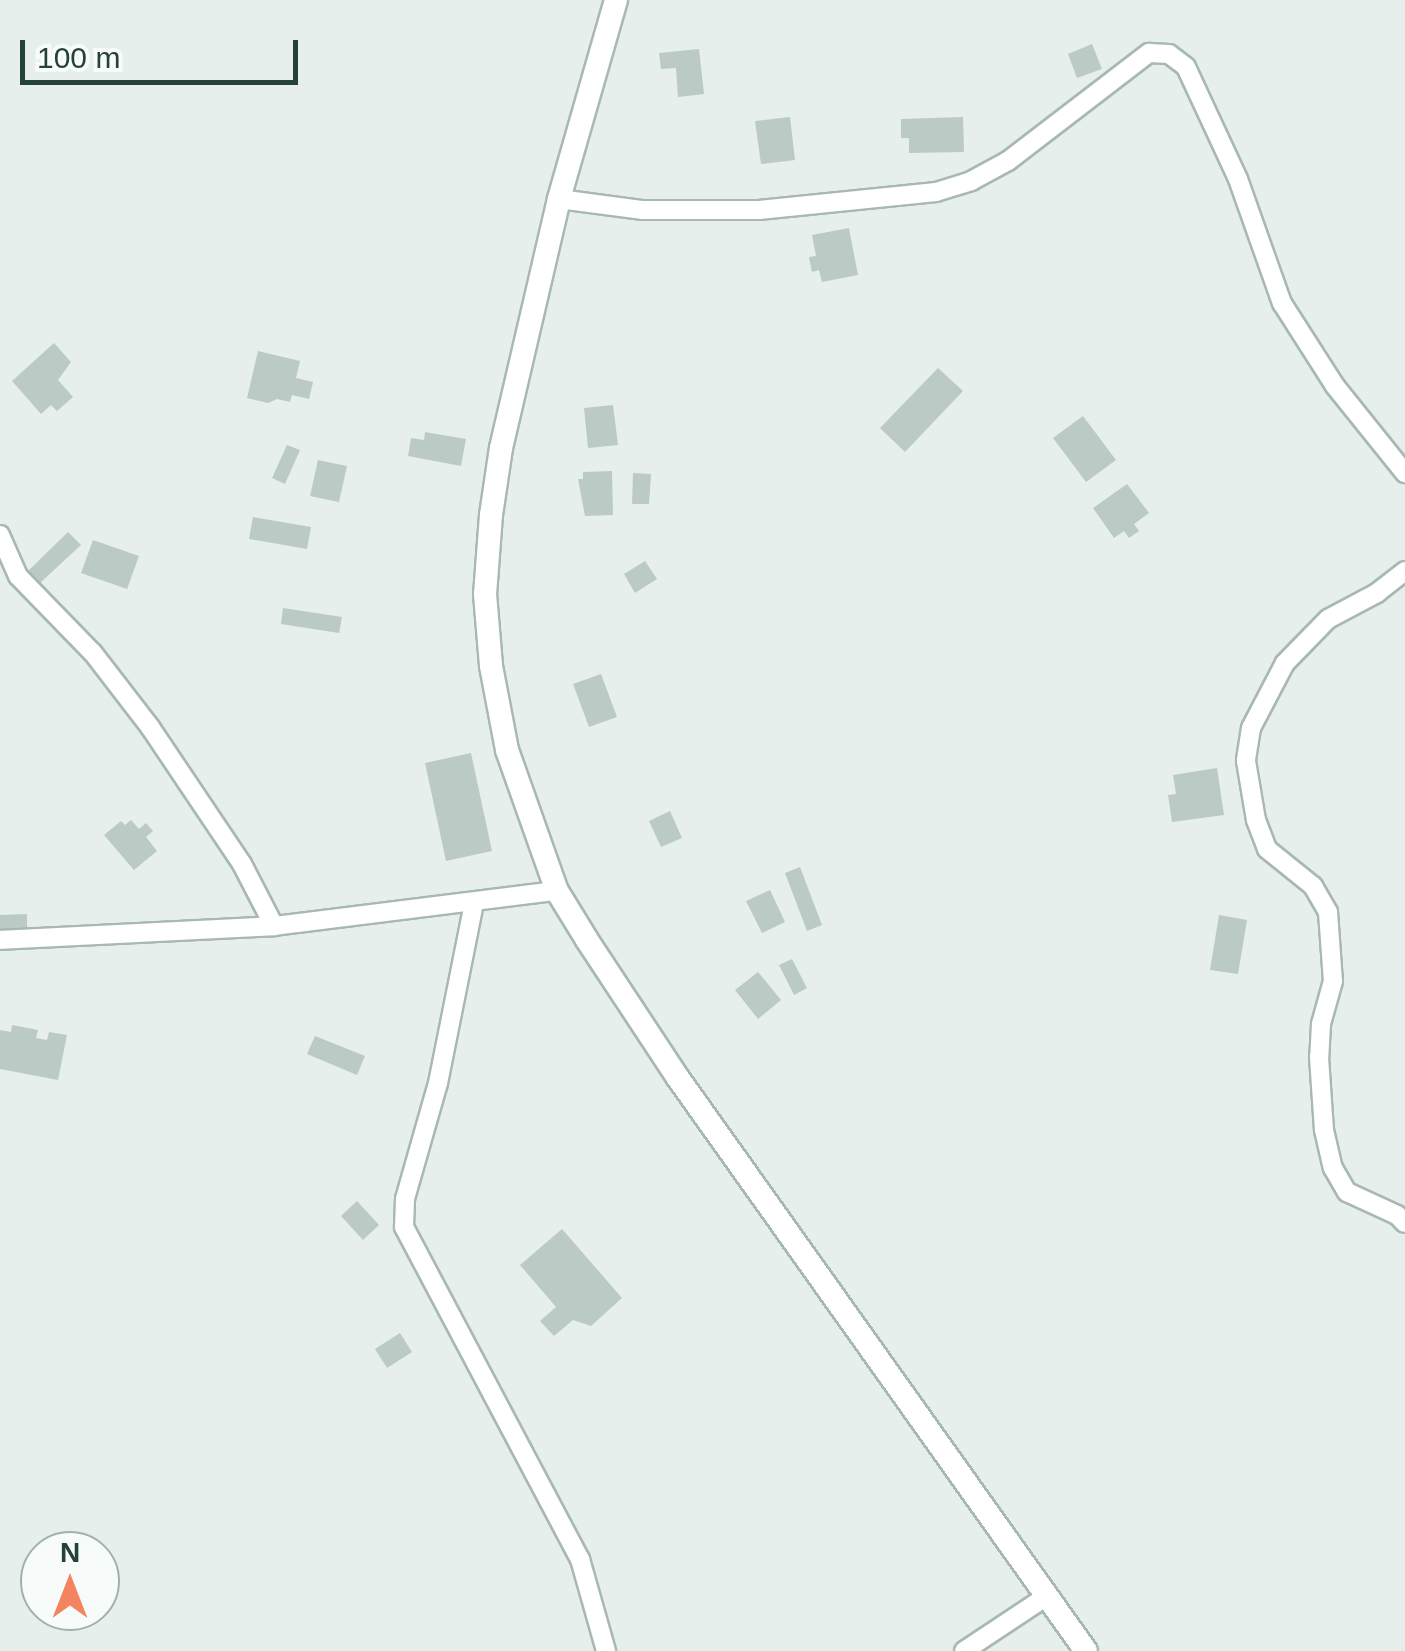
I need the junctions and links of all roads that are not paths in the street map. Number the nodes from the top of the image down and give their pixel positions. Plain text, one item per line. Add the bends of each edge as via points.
1 (616, 0) edge
2 (559, 199) junction
3 (1405, 473) edge
4 (0, 535) edge
5 (1405, 571) edge
6 (557, 892) junction
7 (474, 903) junction
8 (274, 926) junction
9 (0, 940) edge
10 (1405, 1224) edge
11 (1047, 1596) junction
12 (606, 1651) edge
13 (964, 1651) edge
14 (1086, 1651) edge

1 - 2 street
2 - 3 street via 643,210 759,210 936,192 1008,161 1149,52 1169,54 1186,67 1238,179 1282,303
2 - 6 street via 502,448 485,594 507,750
4 - 8 street via 18,576 93,653 160,742 242,864
5 - 10 street via 1328,619 1285,663 1251,728 1246,761 1268,849 1313,886 1328,912 1333,981 1320,1057 1333,1168 1346,1192
6 - 7 street
6 - 11 street via 678,1078
7 - 8 street
7 - 12 street via 404,1228 580,1559
8 - 9 street
11 - 13 street
11 - 14 street

